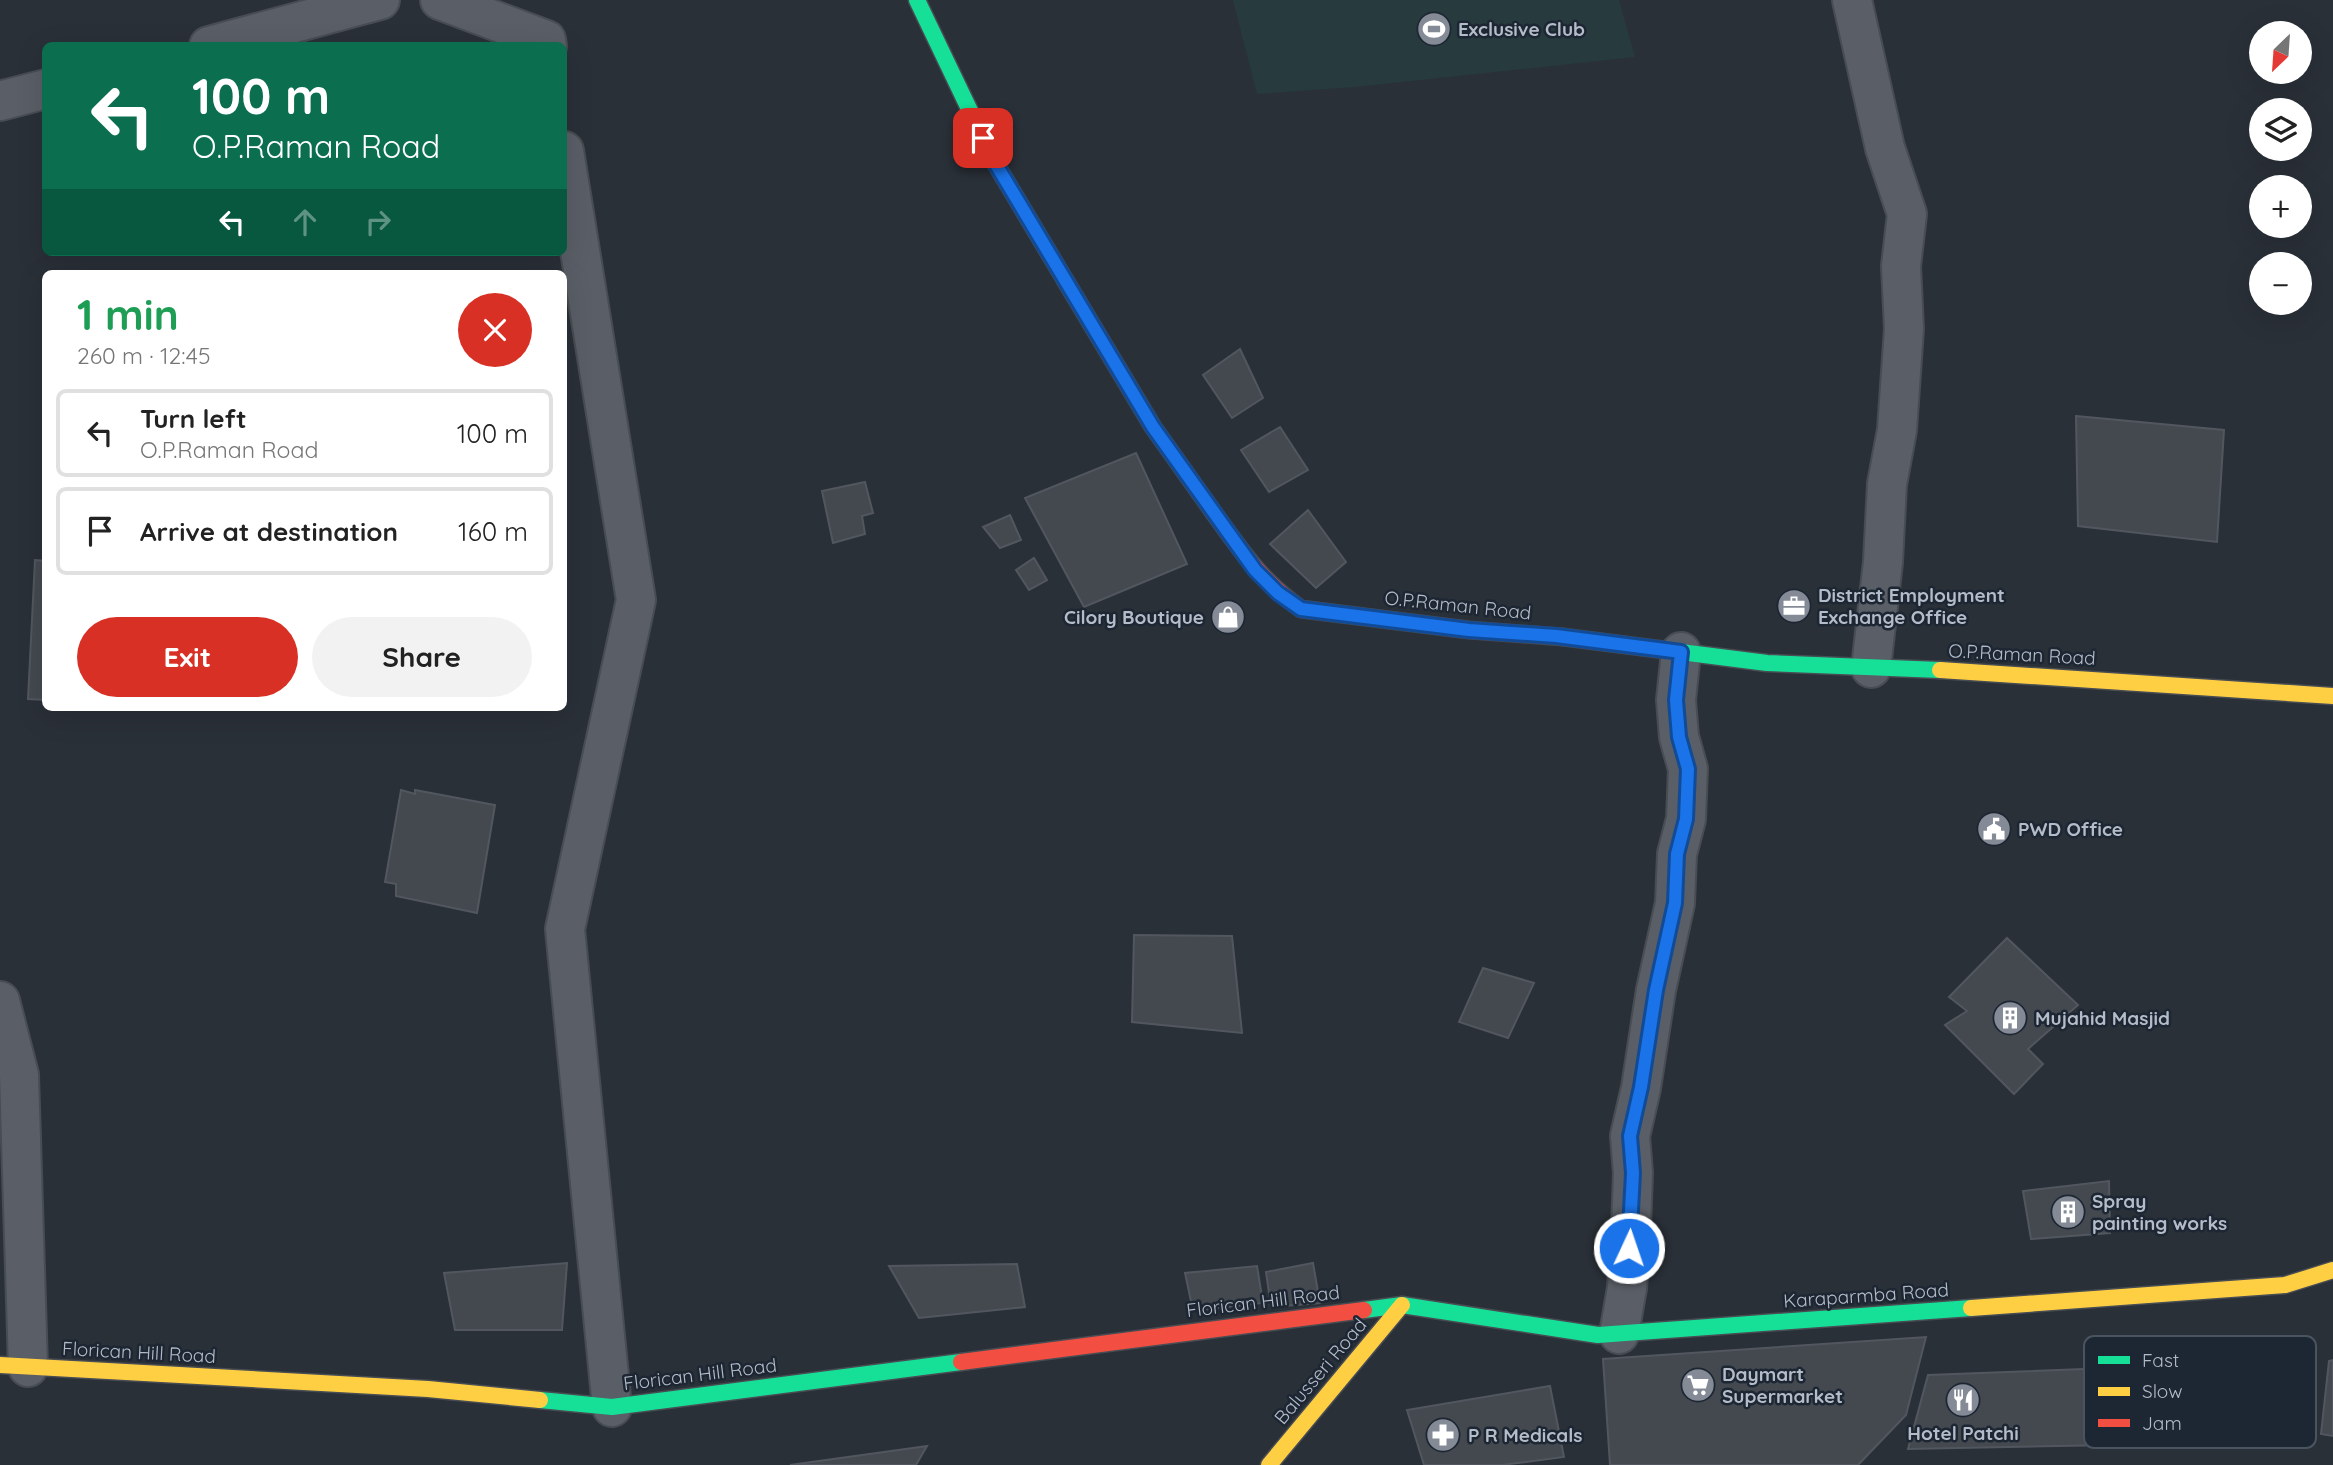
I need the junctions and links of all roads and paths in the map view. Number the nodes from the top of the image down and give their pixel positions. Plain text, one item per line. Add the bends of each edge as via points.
1 (380, 0) edge
2 (440, 0) edge
3 (917, 0) edge
4 (1852, 0) edge
5 (224, 42) edge
6 (546, 42) edge
7 (42, 90) edge
8 (0, 101) edge
9 (567, 170) edge
10 (1681, 652) junction
11 (1871, 668) junction
12 (2333, 696) edge
13 (0, 1001) edge
14 (2333, 1270) edge
15 (1402, 1305) junction
16 (1619, 1334) junction
17 (14, 1366) edge
18 (612, 1407) junction
19 (1269, 1465) edge

1 - 5 street
2 - 6 street
3 - 10 street, O.P.Raman Road via 994,161 1153,427 1255,570 1278,593 1301,609
4 - 11 street via 1885,148 1908,214 1901,267 1904,329 1899,406 1887,484
7 - 8 street
9 - 18 street via 636,600 565,929
10 - 11 street, O.P.Raman Road via 1767,663
10 - 16 street via 1676,700 1688,769 1686,819 1677,854 1675,903 1630,1136 1631,1228
11 - 12 street, O.P.Raman Road
13 - 17 street via 19,1074
14 - 16 street, Karaparmba Road via 2285,1285
15 - 16 street, Karaparmba Road via 1598,1335
15 - 18 street, Florican Hill Road
15 - 19 street, Balusseri Road
17 - 18 street, Florican Hill Road via 428,1390

